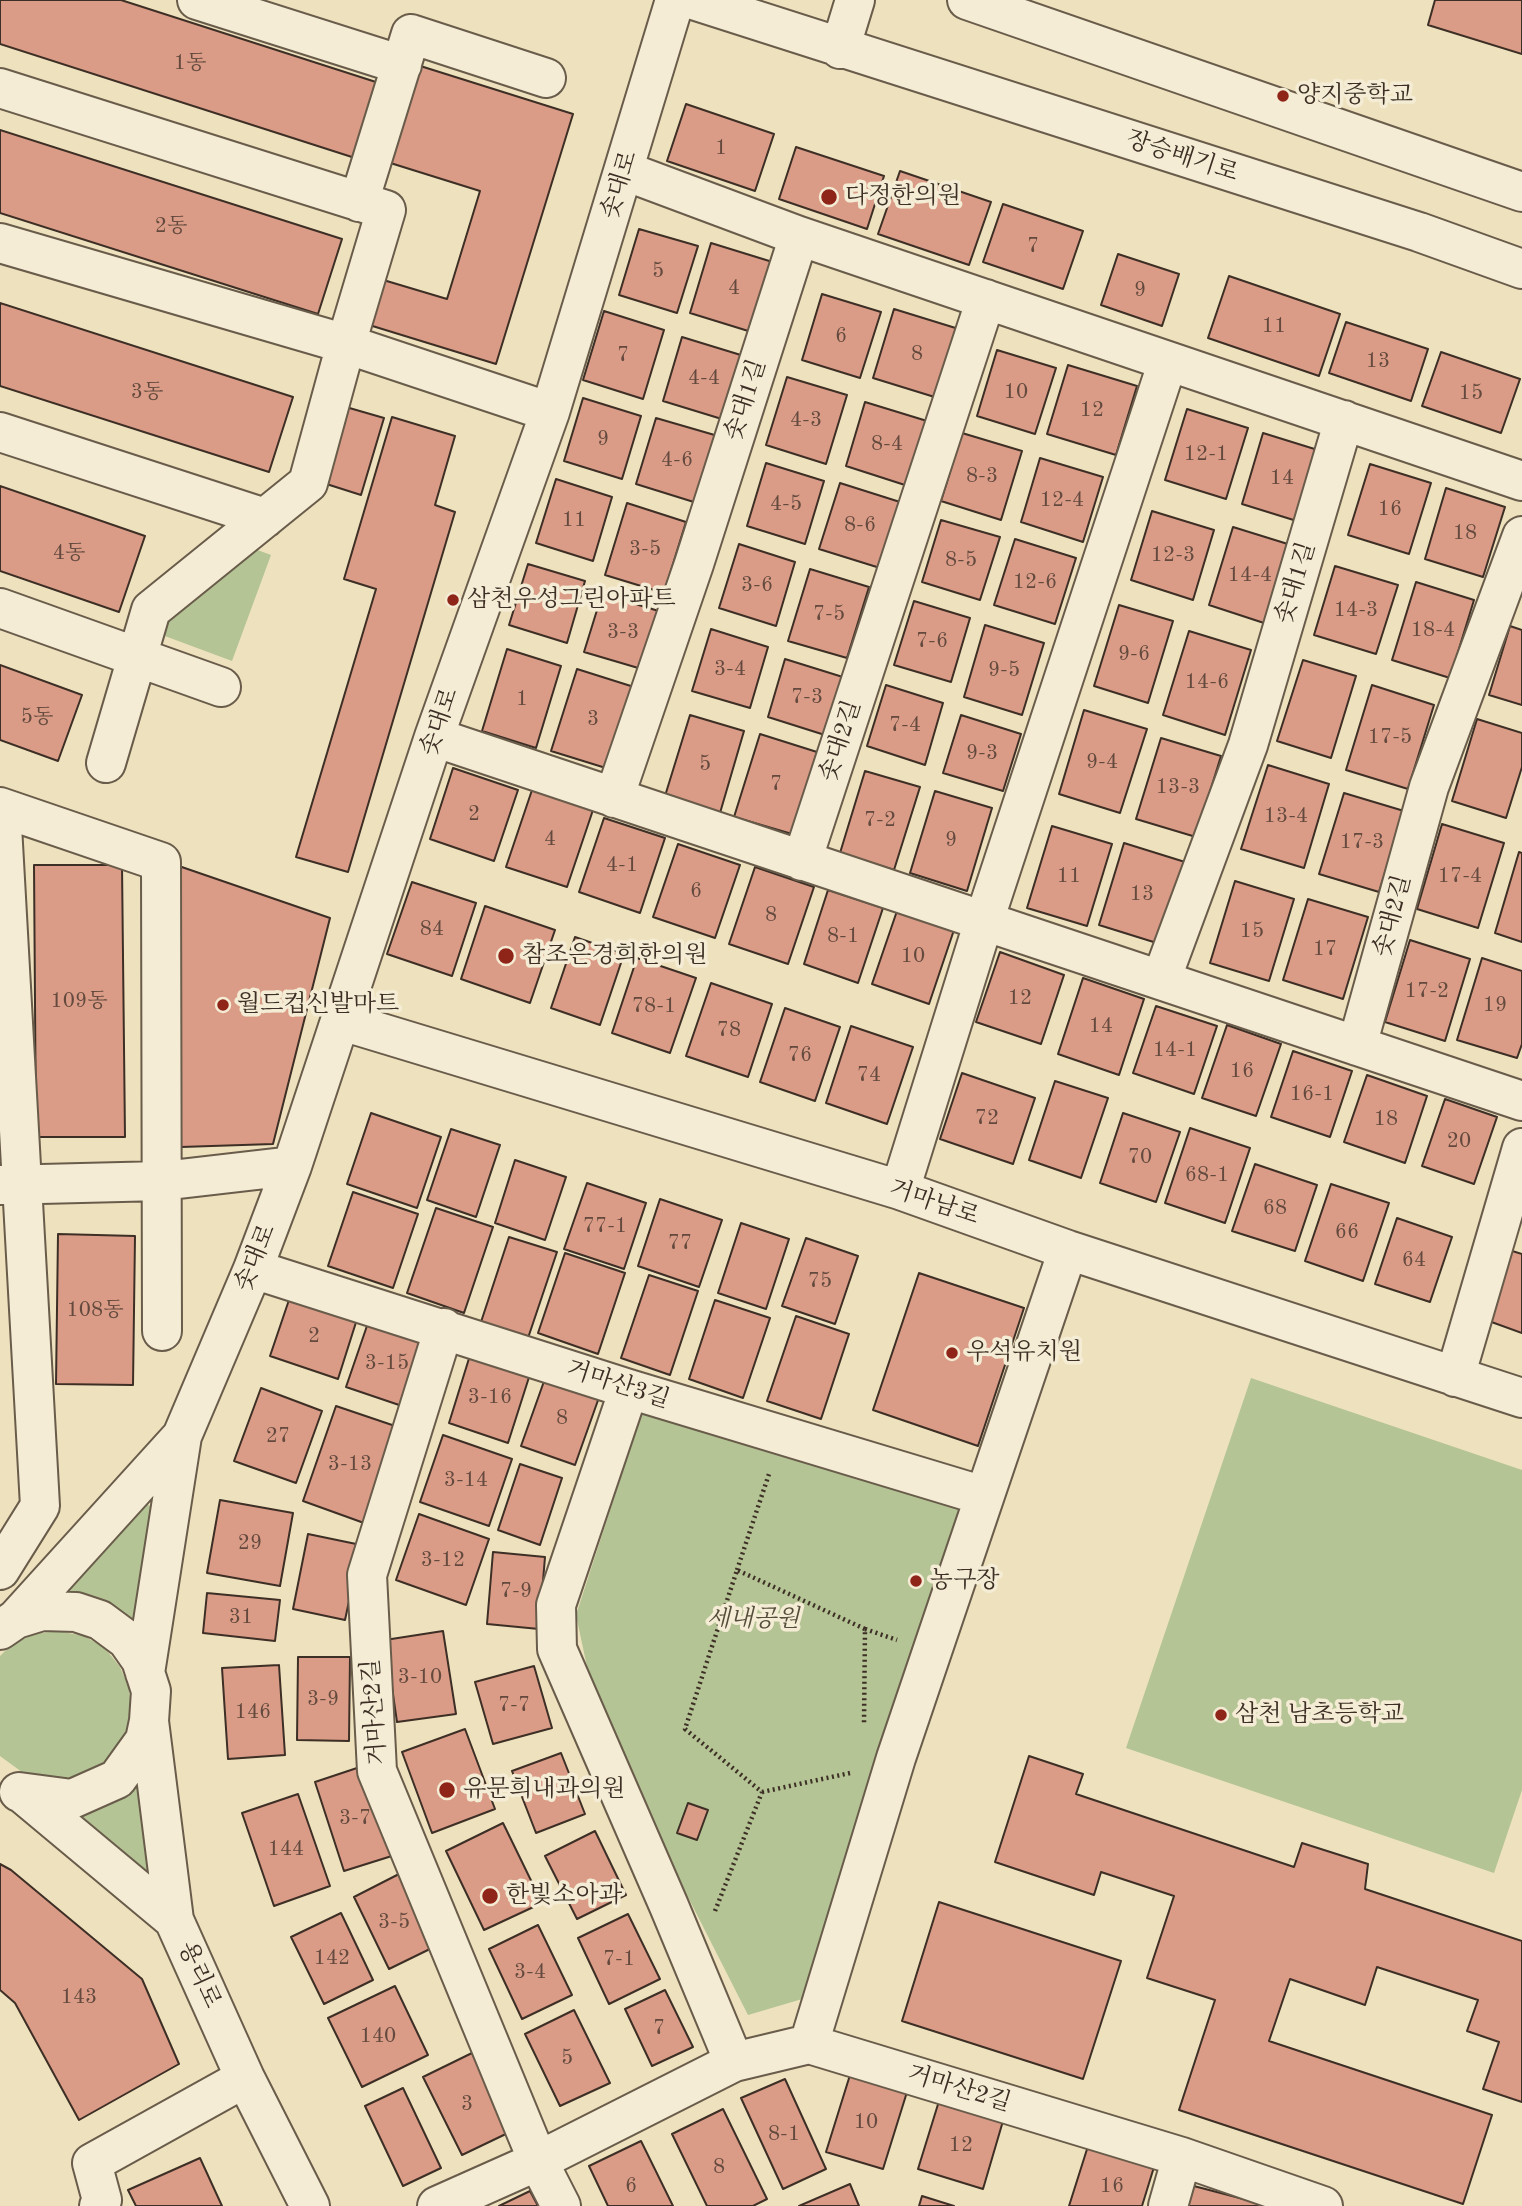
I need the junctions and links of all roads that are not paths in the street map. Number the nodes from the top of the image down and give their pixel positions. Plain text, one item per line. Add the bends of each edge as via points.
1 (197, 0) edge
2 (675, 0) edge
3 (693, 0) edge
4 (855, 0) edge
5 (967, 0) edge
6 (840, 49) junction
7 (402, 65) junction
8 (546, 78) dead end
9 (0, 88) edge
10 (625, 171) junction
11 (1522, 192) edge
12 (359, 202) junction
13 (799, 236) junction
14 (0, 243) edge
15 (1522, 269) edge
16 (986, 299) junction
17 (346, 344) junction
18 (1168, 361) junction
19 (550, 412) junction
20 (1344, 420) junction
21 (0, 432) edge
22 (1522, 481) edge
23 (265, 518) junction
24 (1522, 536) edge
25 (0, 608) edge
26 (138, 656) junction
27 (221, 687) dead end
28 (434, 737) junction
29 (106, 763) dead end
30 (614, 798) junction
31 (0, 808) edge
32 (802, 860) junction
33 (984, 921) junction
34 (1161, 980) junction
35 (342, 1021) junction
36 (1357, 1046) junction
37 (1522, 1101) edge
38 (1522, 1148) edge
39 (292, 1166) junction
40 (162, 1181) junction
41 (11, 1185) edge
42 (900, 1191) junction
43 (1068, 1250) junction
44 (253, 1269) junction
45 (444, 1328) junction
46 (162, 1331) dead end
47 (1455, 1377) junction
48 (629, 1389) junction
49 (1522, 1398) edge
50 (182, 1436) junction
51 (984, 1496) junction
52 (0, 1570) edge
53 (8, 1624) edge
54 (145, 1673) junction
55 (149, 1721) junction
56 (7, 1786) edge
57 (174, 1920) junction
58 (809, 2044) junction
59 (734, 2062) junction
60 (245, 2078) junction
61 (1182, 2157) junction
62 (538, 2161) junction
63 (99, 2206) edge
64 (310, 2206) edge
65 (437, 2206) edge
66 (561, 2206) edge
67 (1168, 2206) edge
68 (1323, 2206) edge

1 - 7 street
2 - 10 street, 솟대로
3 - 6 street, 장승배기로
4 - 6 street
5 - 11 street
6 - 15 street, 장승배기로 via 1419,232
7 - 8 street via 411,34
7 - 12 street
9 - 12 street
10 - 13 street
10 - 19 street, 솟대로
12 - 17 street via 386,210
13 - 16 street
13 - 30 street, 솟대1길
14 - 17 street
16 - 18 street
16 - 32 street, 솟대2길
17 - 19 street
17 - 23 street via 309,483
18 - 20 street
18 - 33 street
19 - 28 street, 솟대로
20 - 22 street
20 - 34 street, 솟대1길 via 1248,745
21 - 23 street
23 - 26 street via 152,610
24 - 36 street, 솟대2길 via 1429,787
25 - 26 street
26 - 27 street
26 - 29 street
28 - 30 street
28 - 35 street, 솟대로
30 - 32 street
31 - 40 street via 161,862
31 - 41 street
32 - 33 street
33 - 34 street
33 - 42 street
34 - 36 street
35 - 39 street, 솟대로
35 - 42 street, 거마남로
36 - 37 street
38 - 47 street
39 - 40 street
39 - 44 street, 솟대로
40 - 41 street
40 - 46 street
41 - 52 street via 40,1506
42 - 43 street, 거마남로
43 - 47 street, 거마남로
43 - 51 street
44 - 45 street, 거마산3길
44 - 50 street, 솟대로
45 - 48 street, 거마산3길
45 - 62 street, 거마산2길 via 367,1575 377,1771
47 - 49 street, 거마남로
48 - 51 street, 거마산3길
48 - 59 street via 556,1605 557,1649
50 - 53 street
50 - 54 street
51 - 58 street via 896,1758
53 - 54 street, 용리로 via 42,1611 76,1612 100,1620 127,1640
54 - 55 street, 용리로 via 151,1691
55 - 56 street, 용리로 via 145,1740 117,1779 72,1799
55 - 57 street
56 - 57 street, 용리로
57 - 60 street, 용리로
58 - 59 street
58 - 61 street, 거마산2길
59 - 62 street
60 - 63 street via 92,2164 102,2200
60 - 64 street, 용리로
61 - 67 street
61 - 68 street, 거마산2길
62 - 65 street
62 - 66 street, 거마산2길

